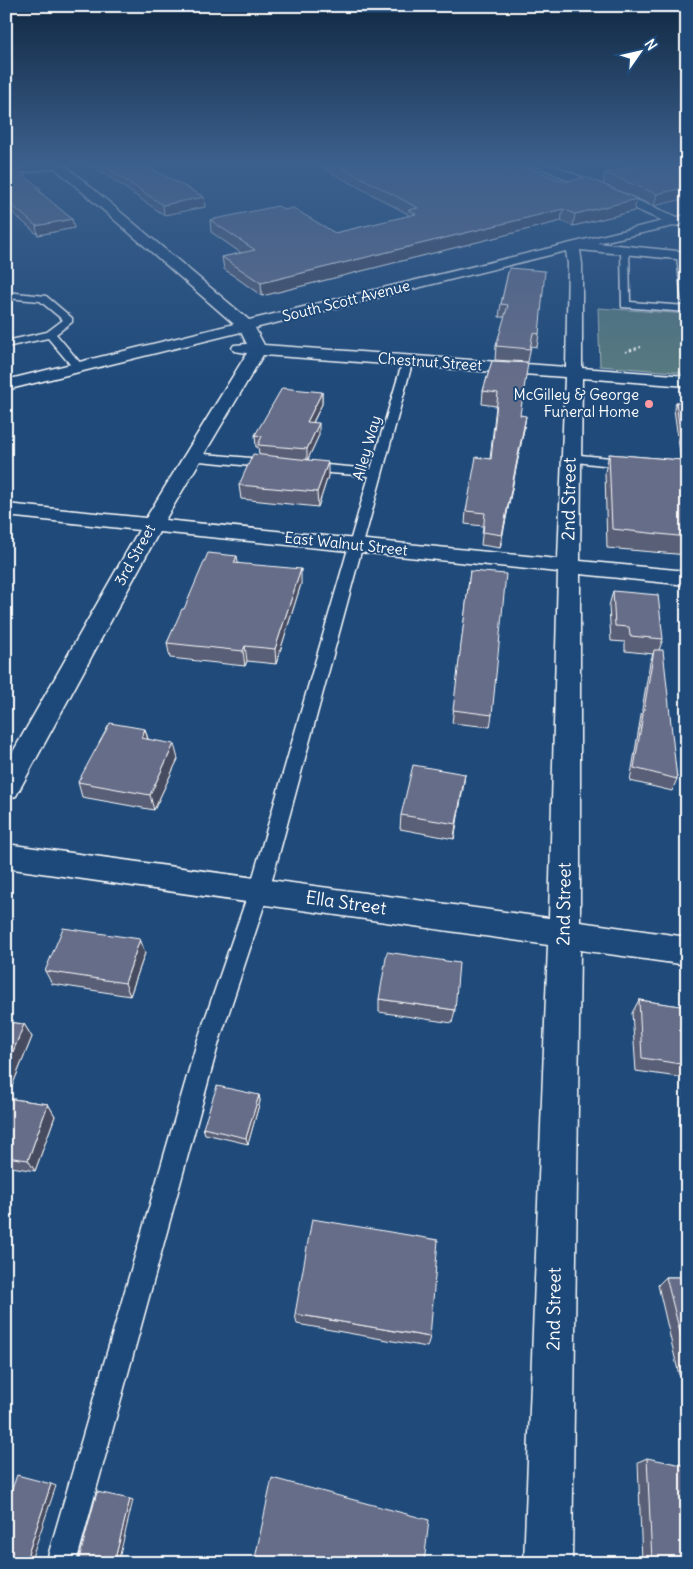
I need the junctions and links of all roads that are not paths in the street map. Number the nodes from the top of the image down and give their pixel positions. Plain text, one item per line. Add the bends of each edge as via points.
1 (140, 235) edge
2 (615, 235) edge
3 (572, 245) junction
4 (625, 251) junction
5 (684, 256) edge
6 (6, 295) edge
7 (687, 301) edge
8 (687, 309) edge
9 (246, 326) junction
10 (50, 334) junction
11 (174, 343) junction
12 (6, 344) edge
13 (258, 349) junction
14 (408, 360) junction
15 (78, 367) junction
16 (574, 372) junction
17 (687, 381) edge
18 (6, 385) edge
19 (193, 457) junction
20 (570, 458) junction
21 (687, 470) edge
22 (376, 473) junction
23 (6, 510) edge
24 (152, 524) junction
25 (356, 545) junction
26 (567, 566) junction
27 (687, 578) edge
28 (6, 789) edge
29 (6, 856) edge
30 (259, 891) junction
31 (564, 934) junction
32 (687, 951) edge
33 (61, 1563) edge
34 (548, 1563) edge

1 - 9 street
2 - 3 street, South Scott Avenue
3 - 4 street
3 - 9 street, South Scott Avenue
3 - 16 street, 2nd Street
4 - 5 street
4 - 8 lane via 625,305
5 - 7 lane
6 - 10 lane via 43,298 69,320
9 - 11 street, South Scott Avenue
9 - 13 street
10 - 12 lane
10 - 15 lane
11 - 13 street, Chestnut Street
11 - 15 street, South Scott Avenue
13 - 14 street, Chestnut Street
13 - 19 street, 3rd Street
14 - 16 street, Chestnut Street
14 - 22 lane, Alley Way
15 - 18 street, South Scott Avenue
16 - 17 street, Chestnut Street
16 - 20 street, 2nd Street
19 - 22 lane
19 - 24 street, 3rd Street
20 - 21 lane
20 - 26 street, 2nd Street
22 - 25 lane, Alley Way
23 - 24 street, East Walnut Street
24 - 25 street, East Walnut Street
24 - 28 street, 3rd Street
25 - 26 street, East Walnut Street
25 - 30 lane, Alley Way
26 - 27 street, East Walnut Street
26 - 31 street, 2nd Street
29 - 30 street, Ella Street
30 - 31 street, Ella Street
30 - 33 lane, Alley Way via 208,1042
31 - 32 street, Ella Street
31 - 34 street, 2nd Street

